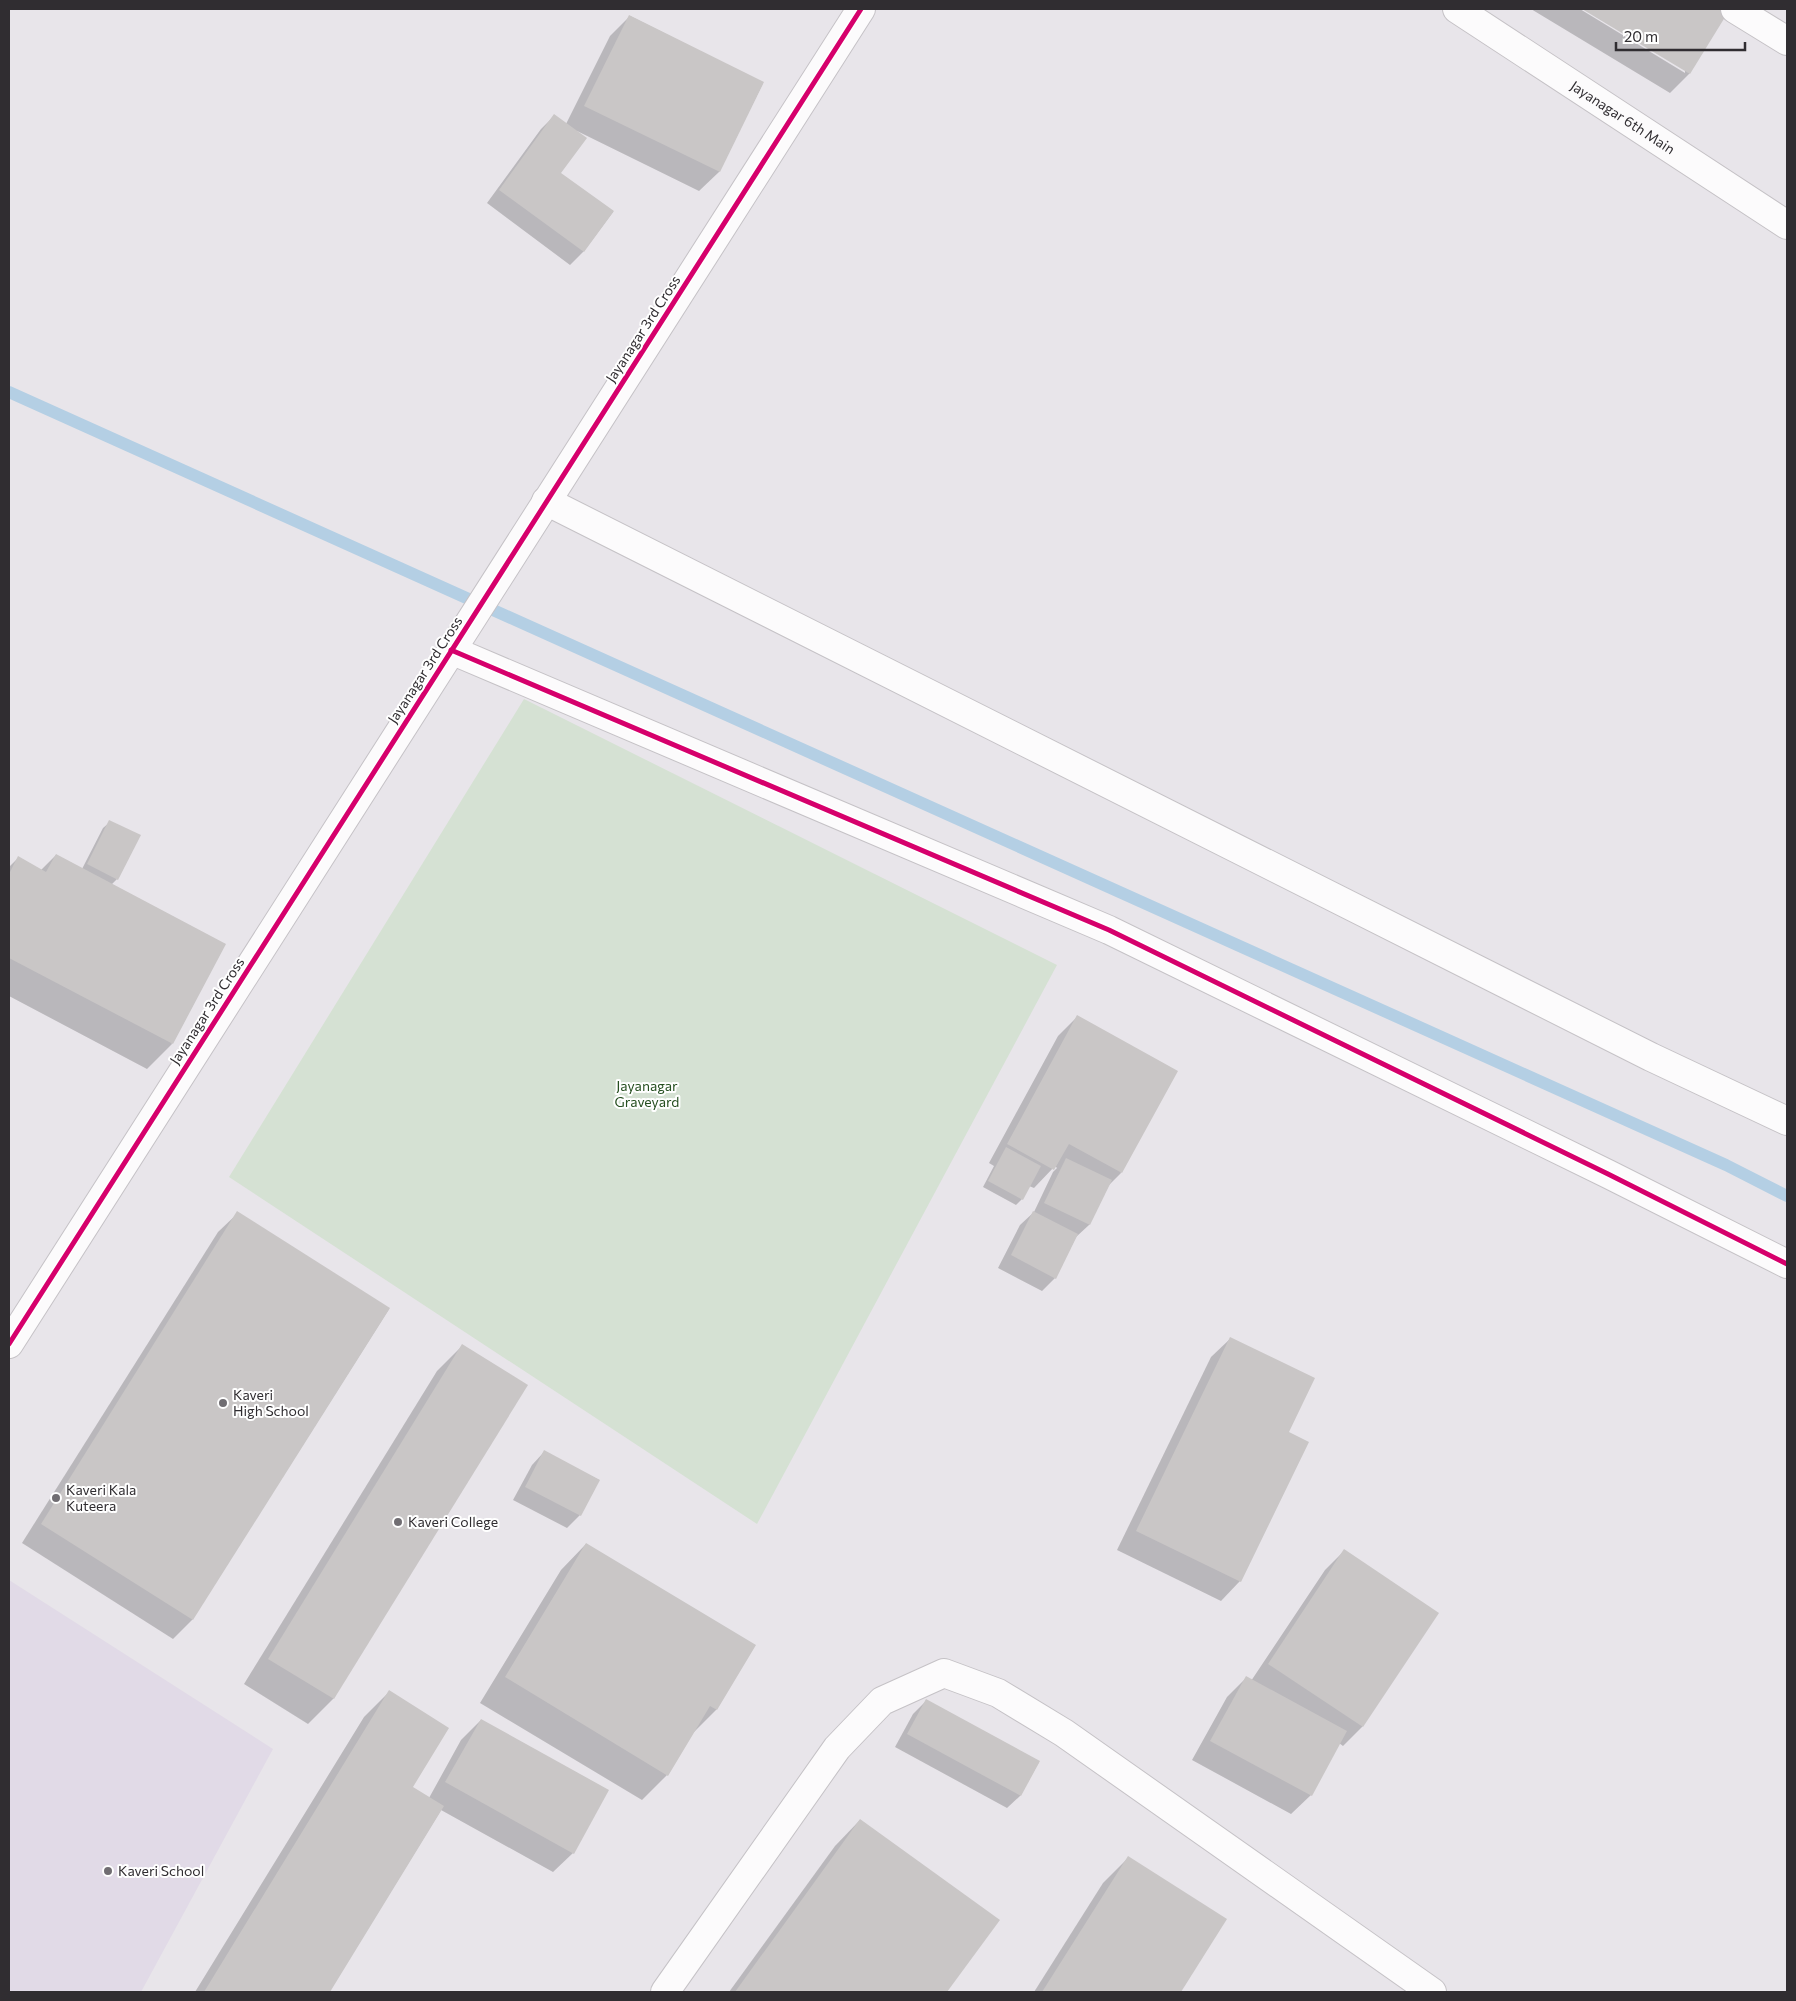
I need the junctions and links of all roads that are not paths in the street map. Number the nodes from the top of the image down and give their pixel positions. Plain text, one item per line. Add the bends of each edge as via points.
1 (861, 9) edge
2 (1457, 9) edge
3 (1735, 9) edge
4 (1787, 41) edge
5 (1787, 225) edge
6 (546, 501) junction
7 (451, 650) junction
8 (1787, 1121) edge
9 (1787, 1264) edge
10 (9, 1344) edge
11 (665, 1992) edge
12 (1432, 1992) edge

1 - 6 street, Jayanagar 3rd Cross
2 - 5 street, Jayanagar 6th Main
3 - 4 street
6 - 7 street, Jayanagar 3rd Cross
6 - 8 street via 1650,1058
7 - 9 street via 1109,930
7 - 10 street, Jayanagar 3rd Cross
11 - 12 street via 837,1748 882,1701 944,1673 998,1693 1064,1733

